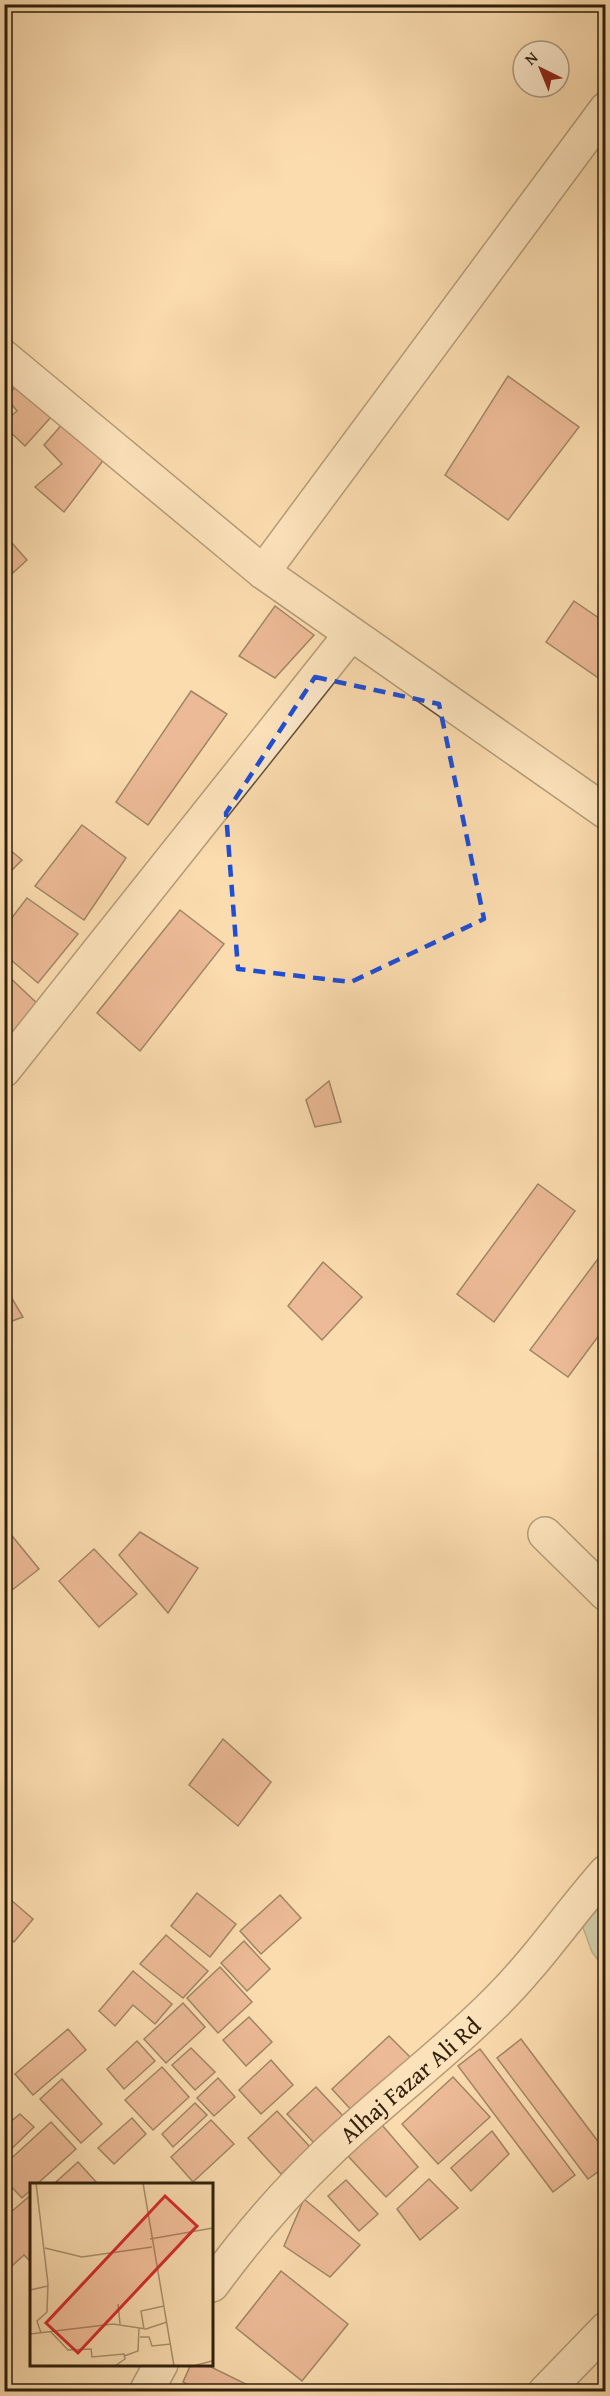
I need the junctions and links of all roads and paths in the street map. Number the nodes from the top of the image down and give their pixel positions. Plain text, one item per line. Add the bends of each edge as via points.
1 (606, 109) edge
2 (4, 357) edge
3 (263, 572) junction
4 (351, 634) junction
5 (606, 812) edge
6 (4, 1070) edge
7 (545, 1534) dead end
8 (606, 1594) edge
9 (606, 1872) edge
10 (213, 2284) edge
11 (606, 2329) edge
12 (160, 2366) edge
13 (146, 2391) edge
14 (545, 2391) edge

1 - 3 street
2 - 3 street
3 - 4 street
4 - 5 street
4 - 6 street
7 - 8 street
9 - 10 street, Alhaj Fazar Ali Rd via 494,2004 277,2202
11 - 14 street
12 - 13 street

